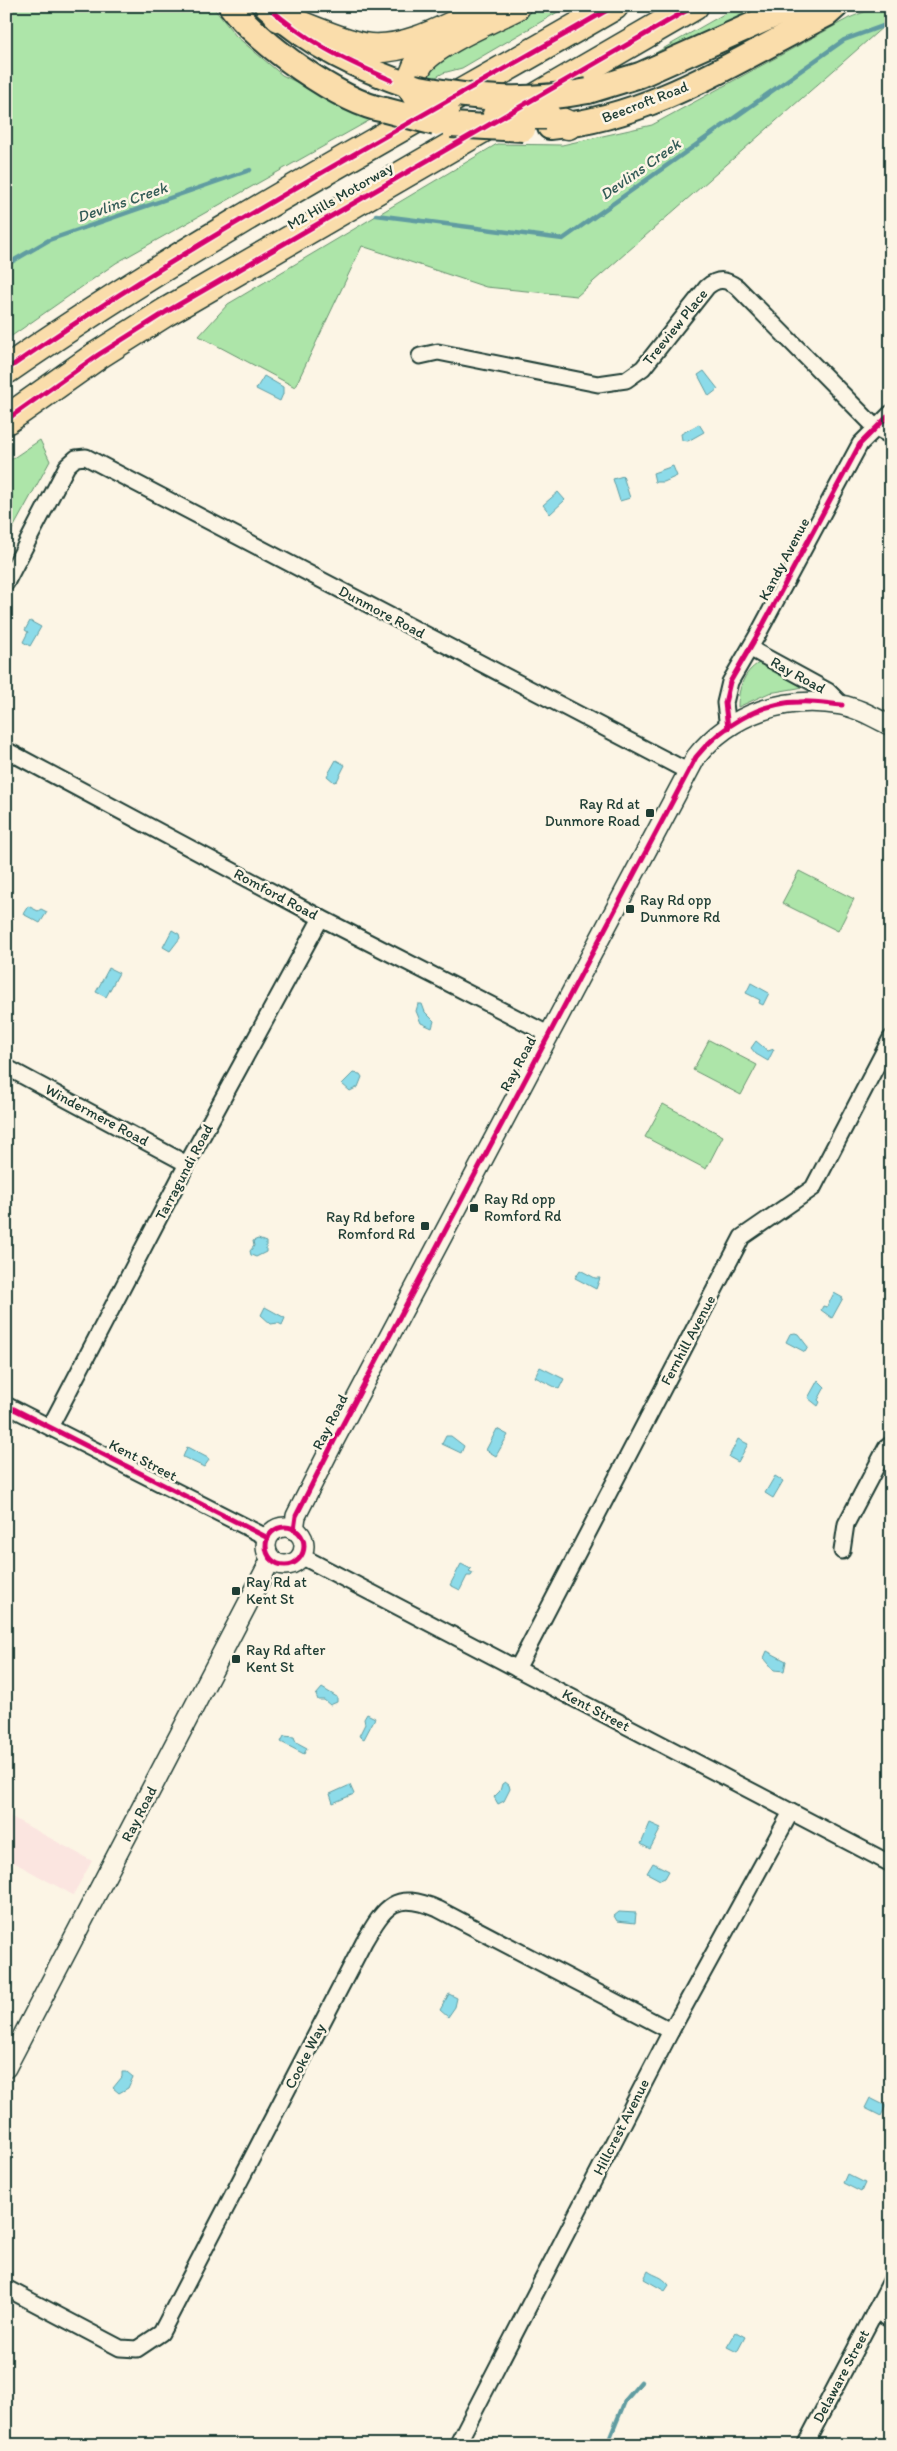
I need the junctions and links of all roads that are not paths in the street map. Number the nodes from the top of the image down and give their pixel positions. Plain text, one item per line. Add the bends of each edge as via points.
1 (231, 6) edge
2 (493, 6) edge
3 (516, 6) edge
4 (614, 6) edge
5 (694, 6) edge
6 (795, 6) edge
7 (836, 6) edge
8 (273, 12) edge
9 (412, 87) junction
10 (557, 120) junction
11 (420, 356) dead end
12 (6, 370) edge
13 (891, 413) edge
14 (6, 420) edge
15 (876, 428) junction
16 (891, 436) edge
17 (6, 583) edge
18 (750, 649) junction
19 (842, 705) junction
20 (891, 726) edge
21 (728, 728) junction
22 (6, 750) edge
23 (687, 772) junction
24 (321, 918) junction
25 (548, 1034) junction
26 (891, 1038) edge
27 (6, 1067) edge
28 (187, 1164) junction
29 (6, 1405) edge
30 (50, 1427) junction
31 (891, 1444) edge
32 (294, 1530) junction
33 (268, 1538) junction
34 (842, 1551) dead end
35 (301, 1556) junction
36 (271, 1559) junction
37 (517, 1669) junction
38 (791, 1812) junction
39 (891, 1864) edge
40 (671, 2031) junction
41 (6, 2068) edge
42 (891, 2282) edge
43 (6, 2288) edge
44 (876, 2311) junction
45 (891, 2320) edge
46 (457, 2445) edge
47 (805, 2445) edge

1 - 10 main road, Beecroft Road, bridge via 297,66 346,95 385,110 445,124 523,129
2 - 8 highway via 393,48 362,47
3 - 9 highway via 436,48 420,62
4 - 12 highway, M2 Hills Motorway via 222,231
5 - 14 highway, M2 Hills Motorway via 166,312
6 - 9 main road, Beecroft Road, bridge via 640,75 588,91 518,99 464,97
7 - 10 main road, Beecroft Road via 827,14 668,96 597,120
8 - 9 main road, Beecroft Road via 339,58
9 - 10 highway, bridge via 421,102 445,111
11 - 15 street, Treeview Place via 438,352 598,384 626,380 643,368 707,287 715,280 722,280 737,287
13 - 15 street, Kandy Avenue
15 - 16 street
15 - 18 street, Kandy Avenue via 860,444
17 - 23 street, Dunmore Road via 67,466 76,458 86,457
18 - 19 street, Ray Road via 828,691
18 - 21 street, Kandy Avenue via 726,693
19 - 20 street, Ray Road
19 - 21 street, Ray Road via 779,704 759,710
21 - 23 street, Ray Road via 704,748
22 - 24 street, Romford Road
23 - 25 street, Ray Road
24 - 25 street, Romford Road
24 - 28 street, Tarragundi Road
25 - 32 street, Ray Road via 335,1439 296,1516
26 - 37 street, Fernhill Avenue via 813,1188 742,1238
27 - 28 street, Windermere Road
28 - 30 street, Tarragundi Road
29 - 30 street, Kent Street
30 - 33 street, Kent Street
31 - 34 street via 846,1524
32 - 33 street via 282,1528
32 - 35 street via 303,1544
33 - 36 street via 266,1549
35 - 36 street via 287,1565
35 - 37 street, Kent Street
36 - 41 street, Ray Road
37 - 38 street, Kent Street
38 - 39 street, Kent Street
38 - 40 street, Hillcrest Avenue
40 - 43 street, Cooke Way via 438,1909 421,1901 398,1900 384,1910 364,1942 161,2334 136,2349 120,2348
40 - 46 street, Hillcrest Avenue
42 - 44 street, Delaware Street
44 - 45 street
44 - 47 street, Delaware Street

